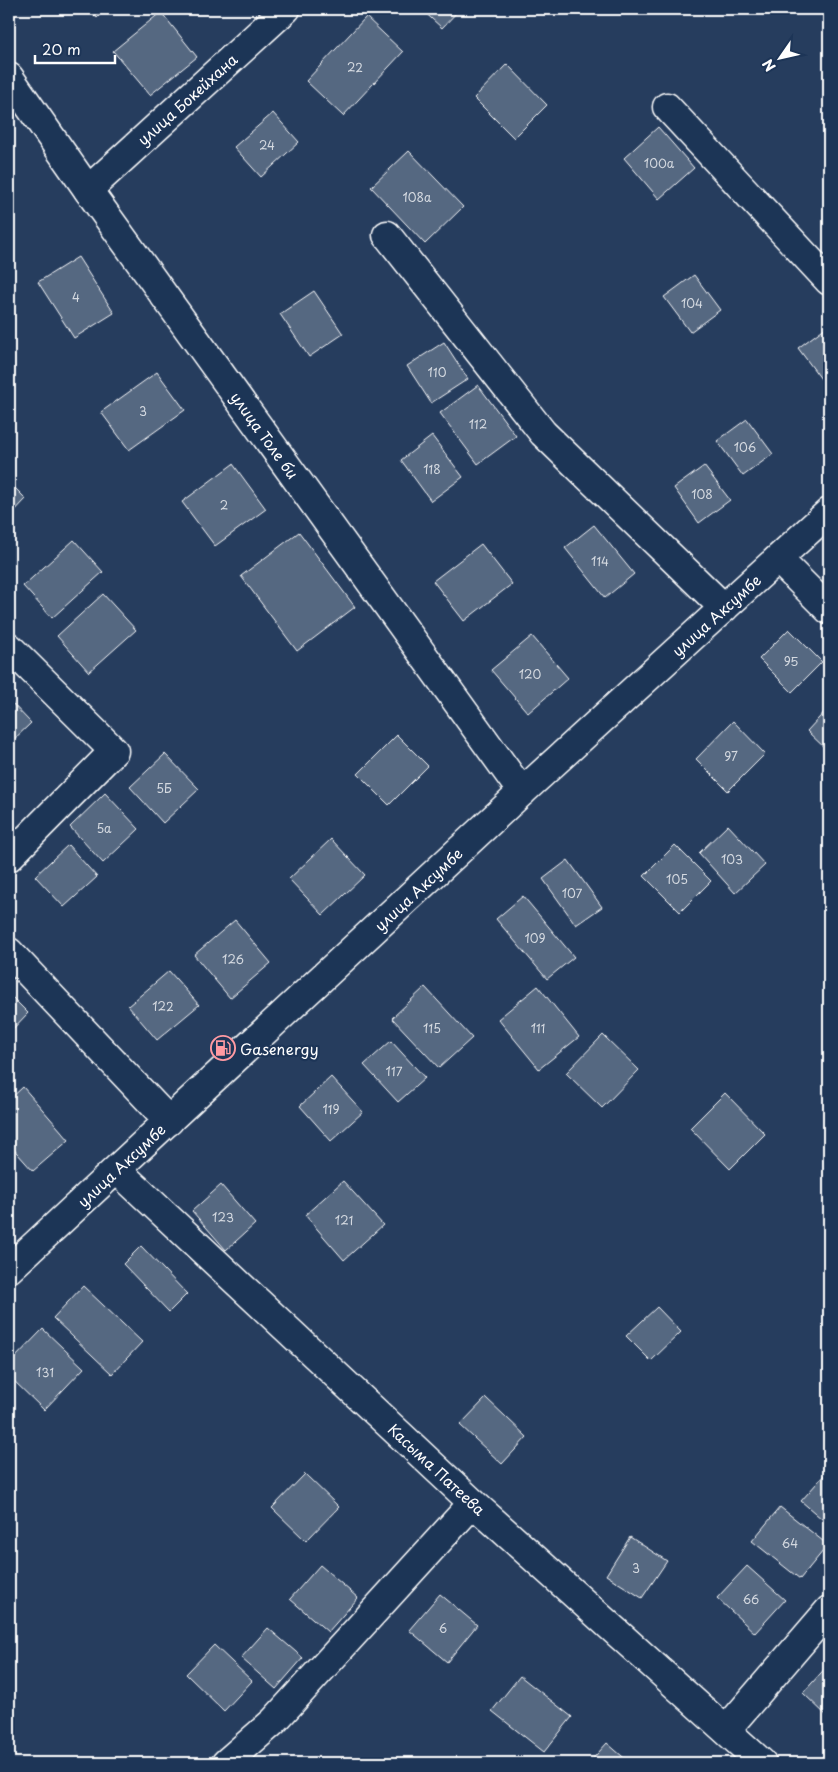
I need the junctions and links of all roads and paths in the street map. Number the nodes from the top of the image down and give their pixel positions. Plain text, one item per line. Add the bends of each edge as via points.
1 (286, 9) edge
2 (9, 77) edge
3 (667, 108) dead end
4 (88, 190) junction
5 (387, 235) dead end
6 (829, 281) edge
7 (829, 512) edge
8 (778, 559) junction
9 (724, 608) junction
10 (829, 610) edge
11 (9, 647) edge
12 (522, 792) junction
13 (9, 857) edge
14 (9, 952) edge
15 (169, 1122) junction
16 (117, 1170) junction
17 (9, 1269) edge
18 (473, 1503) junction
19 (829, 1610) edge
20 (726, 1730) junction
21 (226, 1763) edge
22 (762, 1763) edge

1 - 4 street, улица Бокейхана
2 - 4 street, улица Толе би
3 - 6 street
4 - 12 street, улица Толе би
5 - 9 street via 544,434
7 - 8 street, улица Аксумбе
8 - 9 street, улица Аксумбе
8 - 10 street
9 - 12 street, улица Аксумбе
11 - 13 street via 114,751
12 - 15 street, улица Аксумбе
14 - 15 street
15 - 16 street, улица Аксумбе
16 - 17 street, улица Аксумбе
16 - 18 street, Касыма Патеева
18 - 20 street, Касыма Патеева
18 - 21 street via 274,1721
19 - 20 street
20 - 22 street, Касыма Патеева

